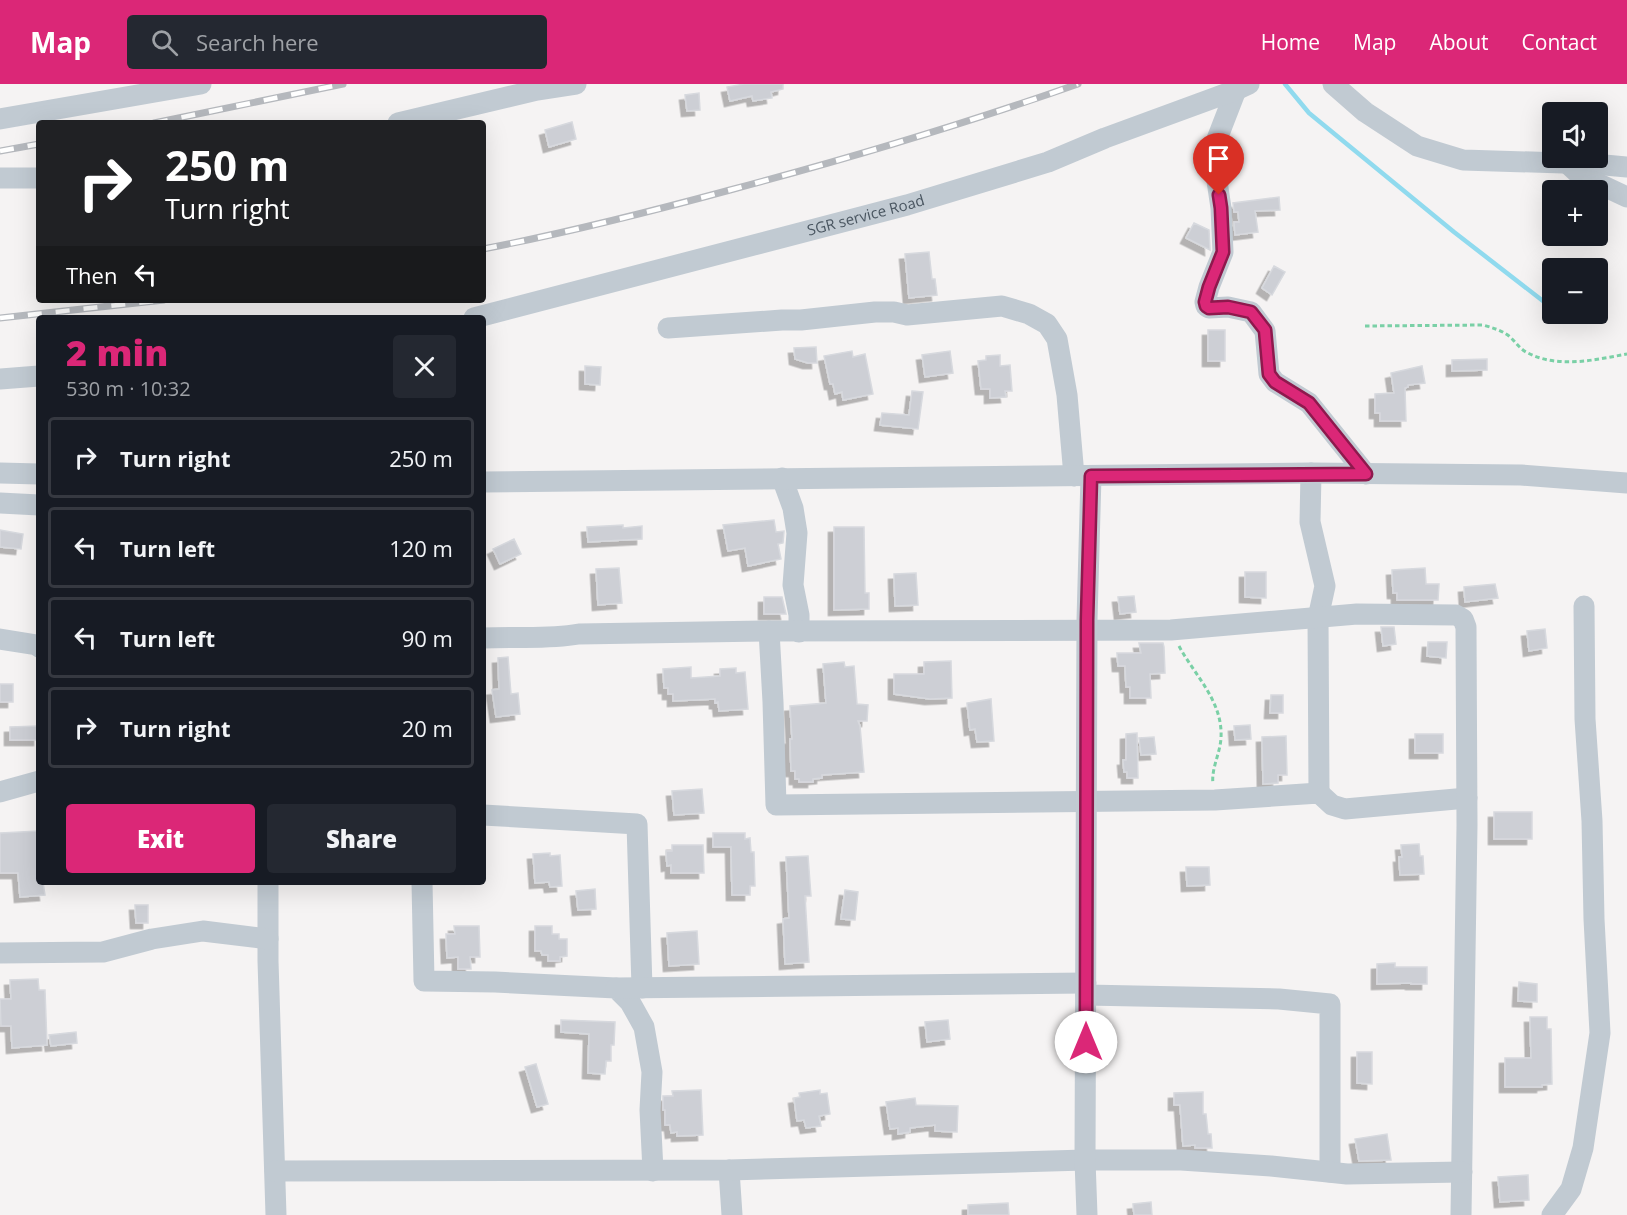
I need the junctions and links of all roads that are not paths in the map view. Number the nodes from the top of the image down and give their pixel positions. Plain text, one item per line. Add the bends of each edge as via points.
1 (201, 84) edge
2 (576, 84) edge
3 (1333, 84) edge
4 (1242, 87) edge
5 (0, 119) edge
6 (411, 120) edge
7 (1542, 163) edge
8 (1608, 166) edge
9 (1627, 167) edge
10 (1572, 168) edge
11 (0, 178) edge
12 (36, 178) edge
13 (1627, 197) edge
14 (485, 315) edge
15 (668, 328) dead end
16 (36, 376) edge
17 (0, 379) edge
18 (0, 473) edge
19 (1311, 473) junction
20 (36, 474) edge
21 (1366, 474) junction
22 (1083, 476) junction
23 (782, 478) junction
24 (486, 482) edge
25 (1619, 482) edge
26 (0, 503) edge
27 (36, 505) edge
28 (1584, 606) dead end
29 (1318, 618) junction
30 (769, 631) junction
31 (1087, 631) junction
32 (799, 632) junction
33 (486, 638) edge
34 (0, 639) edge
35 (36, 645) edge
36 (36, 782) edge
37 (0, 792) edge
38 (1319, 793) junction
39 (1467, 798) junction
40 (1086, 801) junction
41 (486, 815) edge
42 (268, 885) edge
43 (422, 885) edge
44 (268, 939) junction
45 (0, 953) edge
46 (616, 988) junction
47 (642, 988) junction
48 (1086, 989) junction
49 (1085, 1160) junction
50 (729, 1170) junction
51 (275, 1171) junction
52 (653, 1171) junction
53 (1330, 1172) junction
54 (1462, 1172) junction
55 (276, 1215) edge
56 (732, 1215) edge
57 (1087, 1215) edge
58 (1461, 1215) edge
59 (1552, 1215) edge

1 - 5 street
2 - 6 street
3 - 7 street via 1365,112 1417,146 1463,160
4 - 14 street, SGR service Road via 1048,162 929,198
4 - 21 street via 1217,139 1223,252 1206,306 1251,312 1265,330 1269,374 1309,403
8 - 9 street
10 - 13 street
11 - 12 street
15 - 22 street via 1002,306 1029,314 1047,324 1058,339
16 - 17 street
18 - 20 street
19 - 21 street
19 - 22 street
19 - 29 street via 1310,522 1325,586
21 - 25 street via 1521,475
22 - 23 street
22 - 31 street
23 - 24 street
23 - 32 street via 797,533 793,585
26 - 27 street
28 - 59 street via 1585,719 1600,1033 1583,1148 1571,1189
29 - 31 street via 1171,630
29 - 38 street
29 - 39 street via 1456,615 1463,619
30 - 32 street
30 - 33 street
30 - 40 street via 776,806
31 - 32 street
31 - 40 street
34 - 35 street
36 - 37 street
38 - 39 street via 1332,805 1345,809
38 - 40 street via 1215,801
39 - 54 street
40 - 48 street
41 - 47 street via 637,824
42 - 44 street
43 - 46 street via 424,981
44 - 45 street via 202,931 103,952
44 - 51 street
46 - 47 street
46 - 52 street via 630,1002 644,1027 652,1072
47 - 48 street
48 - 49 street
48 - 53 street via 1330,1004
49 - 50 street
49 - 53 street via 1181,1160
49 - 57 street
50 - 52 street
50 - 56 street
51 - 52 street
51 - 55 street
53 - 54 street
54 - 58 street

